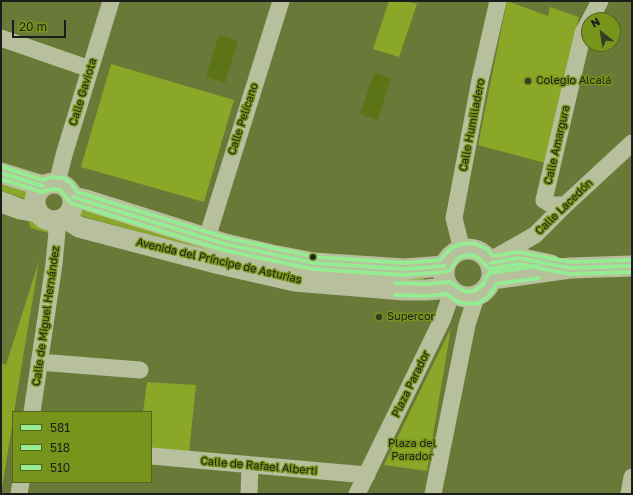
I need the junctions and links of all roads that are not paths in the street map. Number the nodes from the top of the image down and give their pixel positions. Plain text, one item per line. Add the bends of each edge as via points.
1 (111, 1) edge
2 (280, 1) edge
3 (498, 1) edge
4 (600, 1) edge
5 (594, 12) edge
6 (1, 38) edge
7 (581, 42) edge
8 (90, 69) junction
9 (632, 143) edge
10 (1, 173) edge
11 (50, 184) junction
12 (73, 197) junction
13 (1, 202) edge
14 (565, 205) junction
15 (38, 212) junction
16 (61, 219) junction
17 (535, 235) junction
18 (207, 238) junction
19 (462, 250) junction
20 (542, 264) junction
21 (445, 266) junction
22 (632, 266) edge
23 (491, 268) junction
24 (570, 268) junction
25 (450, 290) junction
26 (476, 296) junction
27 (39, 362) junction
28 (140, 370) dead end
29 (32, 411) edge
30 (152, 456) edge
31 (250, 465) junction
32 (367, 475) junction
33 (632, 477) edge
34 (21, 483) edge
35 (19, 494) edge
36 (249, 494) edge
37 (357, 494) edge
38 (433, 494) edge
39 (629, 494) edge

1 - 8 street, Calle Gaviota
2 - 18 street, Calle Pelícano
3 - 19 street, Calle Humilladero via 454,218
4 - 5 street, Calle Amargura
6 - 8 street
7 - 14 street, Calle Amargura via 544,200 552,205
8 - 11 street, Calle Gaviota
9 - 14 street, Calle Lacedón
10 - 11 street
11 - 12 street via 67,187
11 - 15 street via 38,191
12 - 16 street via 70,212
12 - 18 street, Avenida del Príncipe de Asturias
13 - 15 street
14 - 17 street, Calle Lacedón
15 - 16 street via 52,221
16 - 25 street, Avenida del Príncipe de Asturias via 79,227 295,281 404,290
16 - 27 street, Calle de Miguel Hernández
17 - 20 street
17 - 23 street, Calle Lacedón
18 - 21 street, Avenida del Príncipe de Asturias via 314,263 404,269
19 - 21 street via 449,258
19 - 23 street via 484,254
20 - 23 street via 518,258
20 - 24 street
21 - 25 street via 445,281
22 - 24 street
23 - 24 street
23 - 26 street via 489,286
25 - 26 street via 459,296
25 - 32 street, Plaza Parador via 443,318
26 - 38 street via 467,325
27 - 28 street
27 - 29 street, Calle de Miguel Hernández
30 - 31 street, Calle de Rafael Alberti
31 - 32 street, Calle de Rafael Alberti
31 - 36 street
32 - 37 street, Plaza Parador
33 - 39 street
34 - 35 street

